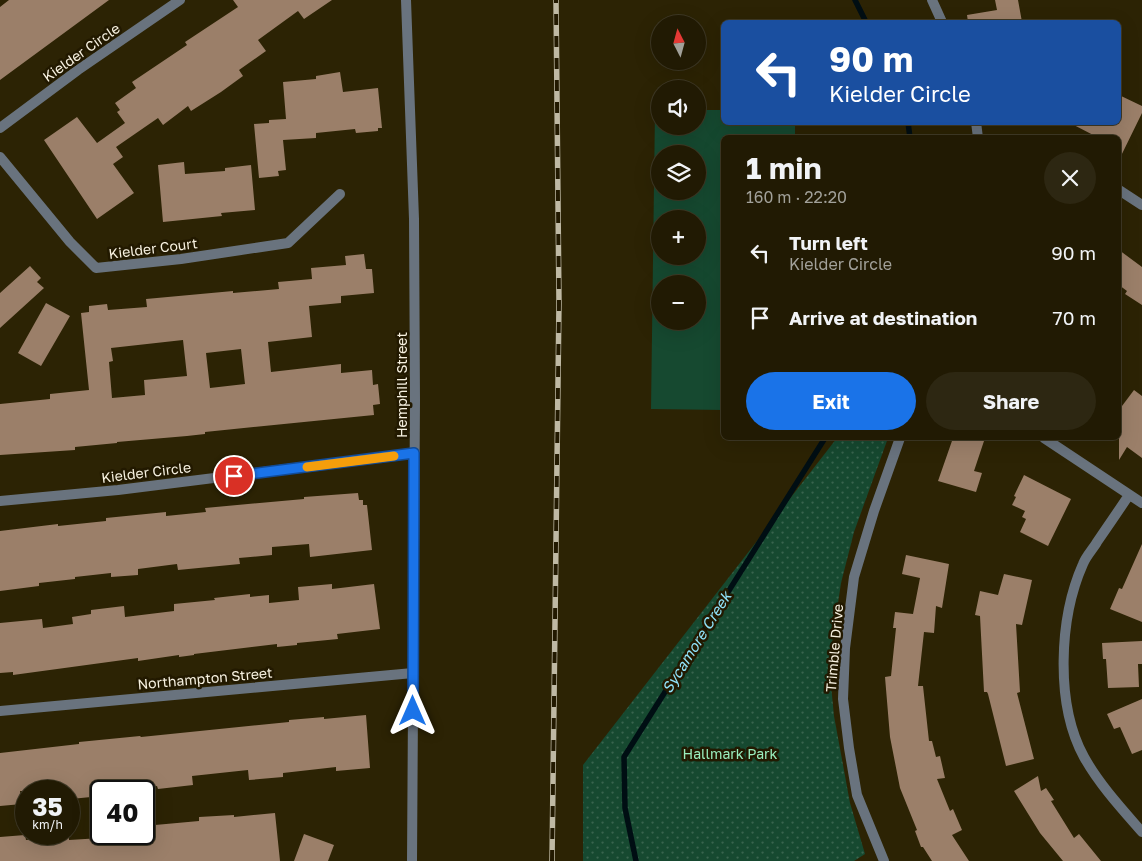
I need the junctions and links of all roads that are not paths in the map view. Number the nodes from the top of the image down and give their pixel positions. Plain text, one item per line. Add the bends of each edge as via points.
1 (180, 0) edge
2 (406, 0) edge
3 (932, 0) edge
4 (941, 20) edge
5 (0, 128) edge
6 (0, 157) edge
7 (1121, 191) edge
8 (340, 194) dead end
9 (1142, 205) edge
10 (899, 440) edge
11 (1047, 440) edge
12 (414, 453) junction
13 (1129, 494) junction
14 (0, 501) edge
15 (1142, 503) edge
16 (413, 673) junction
17 (0, 711) edge
18 (1142, 832) edge
19 (412, 861) edge
20 (884, 861) edge

1 - 5 street, Kielder Circle
2 - 12 street, Hemphill Street via 414,219
3 - 4 street
6 - 8 street, Kielder Court via 70,242 96,268 288,243
7 - 9 street
10 - 20 street, Trimble Drive via 854,578 845,648 843,699 857,795
11 - 13 street
12 - 14 street, Kielder Circle via 118,490
12 - 16 street, Hemphill Street
13 - 15 street
13 - 18 street via 1083,563 1073,591 1062,666 1066,699 1083,756 1103,786
16 - 17 street, Northampton Street
16 - 19 street, Hemphill Street

